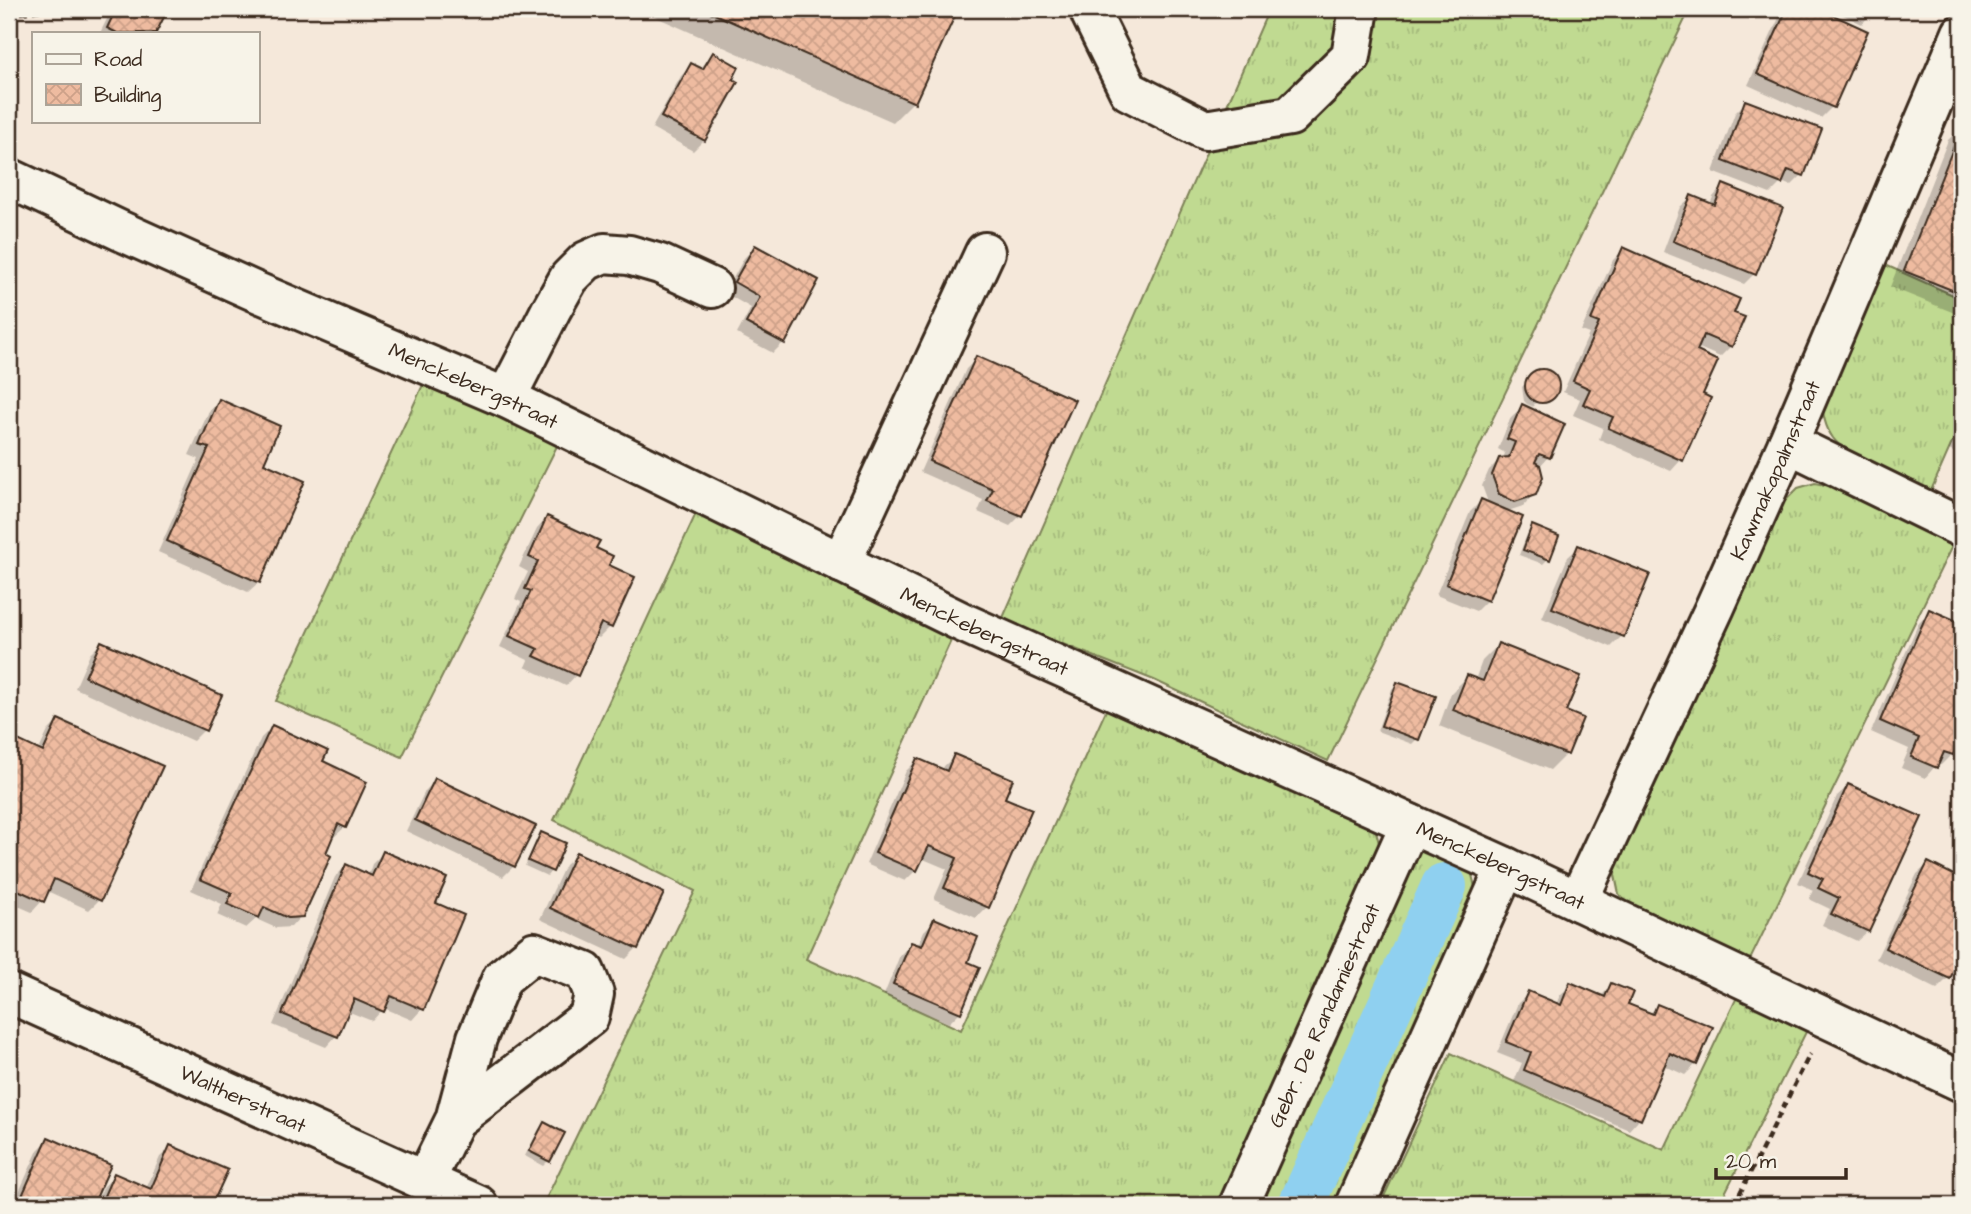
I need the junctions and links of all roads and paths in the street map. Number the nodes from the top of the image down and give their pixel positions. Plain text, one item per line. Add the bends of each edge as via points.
1 (47, 9) edge
2 (1092, 9) edge
3 (1359, 9) edge
4 (9, 15) edge
5 (1962, 33) edge
6 (9, 178) edge
7 (985, 252) dead end
8 (712, 288) dead end
9 (506, 398) junction
10 (1788, 443) junction
11 (1962, 528) edge
12 (841, 563) junction
13 (1410, 824) junction
14 (1506, 867) junction
15 (1578, 901) junction
16 (9, 993) edge
17 (1828, 1019) junction
18 (1962, 1082) edge
19 (455, 1120) dead end
20 (425, 1181) junction
21 (478, 1205) edge
22 (1239, 1205) edge
23 (1355, 1205) edge
24 (1734, 1205) edge

1 - 4 path
2 - 3 street via 1129,91 1205,130 1290,116 1351,56
5 - 10 street, Kawmakapalmstraat
6 - 9 street, Menckebergstraat via 240,285
7 - 12 street
8 - 9 street via 629,255 604,253 586,261 569,278
9 - 12 street, Menckebergstraat
10 - 11 street
10 - 15 street, Kawmakapalmstraat
12 - 13 street, Menckebergstraat
13 - 14 street, Menckebergstraat
13 - 22 street, Gebr. De Randamiestraat
14 - 15 street, Menckebergstraat
14 - 23 street
15 - 17 street, Menckebergstraat
16 - 20 street, Waltherstraat
17 - 18 street, Menckebergstraat
17 - 24 path
19 - 20 street
20 - 21 street, Waltherstraat

